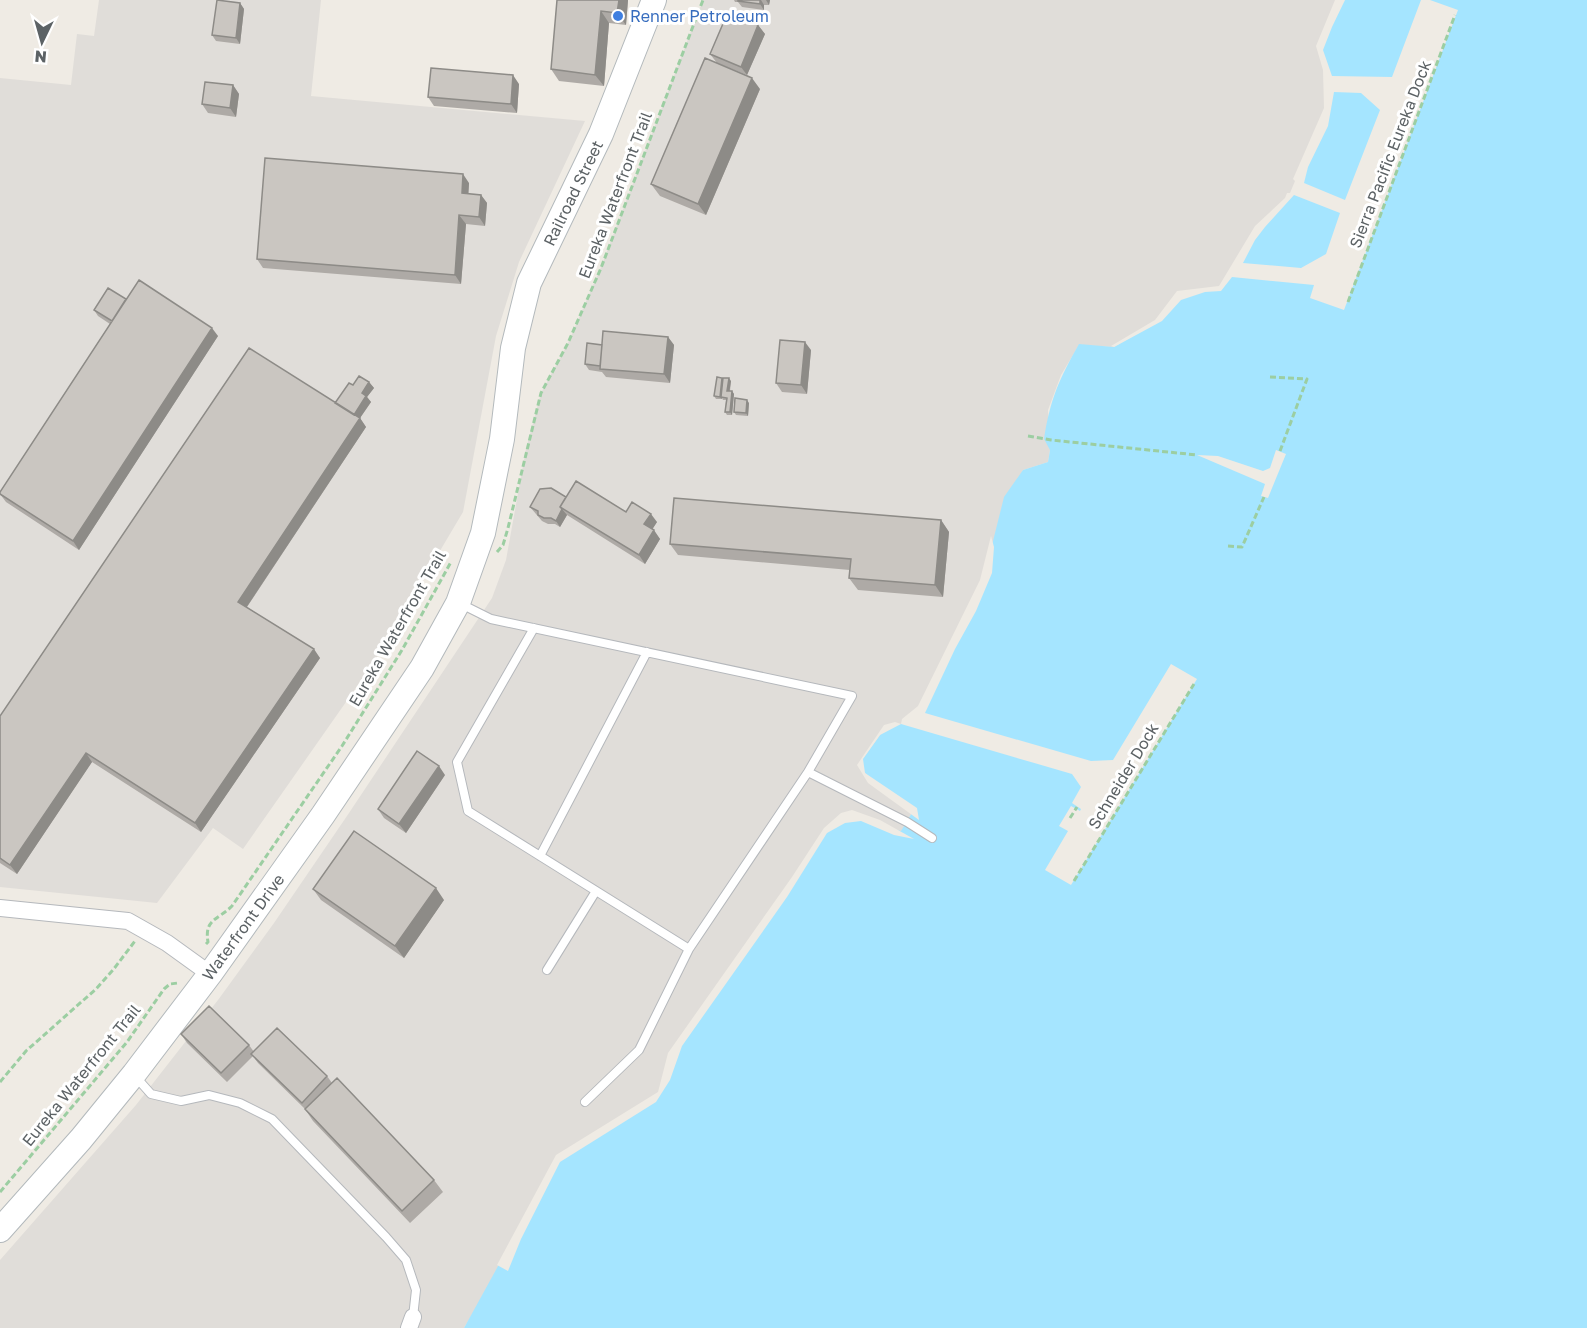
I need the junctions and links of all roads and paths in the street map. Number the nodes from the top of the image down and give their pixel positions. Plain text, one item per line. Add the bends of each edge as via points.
1 (654, 0) edge
2 (703, 0) edge
3 (1455, 15) dead end
4 (1348, 302) dead end
5 (1270, 377) dead end
6 (1028, 436) dead end
7 (1280, 451) dead end
8 (1197, 455) dead end
9 (1264, 497) dead end
10 (1228, 546) dead end
11 (479, 547) junction
12 (451, 561) dead end
13 (458, 603) junction
14 (534, 628) junction
15 (647, 652) junction
16 (1194, 684) dead end
17 (808, 772) junction
18 (1077, 807) dead end
19 (1070, 818) dead end
20 (932, 838) dead end
21 (540, 856) junction
22 (1074, 880) dead end
23 (596, 891) junction
24 (0, 908) edge
25 (140, 928) junction
26 (688, 949) junction
27 (201, 968) junction
28 (547, 970) dead end
29 (134, 1074) junction
30 (0, 1082) edge
31 (585, 1102) dead end
32 (0, 1192) edge
33 (0, 1230) edge
34 (411, 1323) edge

1 - 11 street, Railroad Street via 601,134 530,283 515,337 502,439
2 - 11 path, Eureka Waterfront Trail via 601,267 541,393 503,545 494,553
3 - 4 path, Sierra Pacific Eureka Dock
5 - 7 path via 1307,379
6 - 8 path
9 - 10 path via 1242,548
11 - 13 street, Waterfront Drive
12 - 27 path, Eureka Waterfront Trail via 339,752 232,906 209,925
13 - 14 lane via 491,619
13 - 27 street, Waterfront Drive via 422,668 323,815
14 - 15 lane
14 - 21 lane via 457,762 468,811
15 - 17 lane via 852,696
15 - 21 lane
16 - 22 path, Schneider Dock
17 - 20 lane
17 - 26 lane
18 - 19 path
21 - 23 lane
23 - 26 lane
23 - 28 lane
24 - 25 street via 128,921
25 - 27 street
25 - 30 path via 133,945 96,989 26,1051
26 - 31 lane via 639,1050
27 - 29 street, Waterfront Drive
27 - 32 path, Eureka Waterfront Trail via 164,989 142,1023
29 - 33 street, Waterfront Drive
29 - 34 lane via 151,1094 181,1101 209,1095 240,1103 272,1119 405,1260 416,1290

